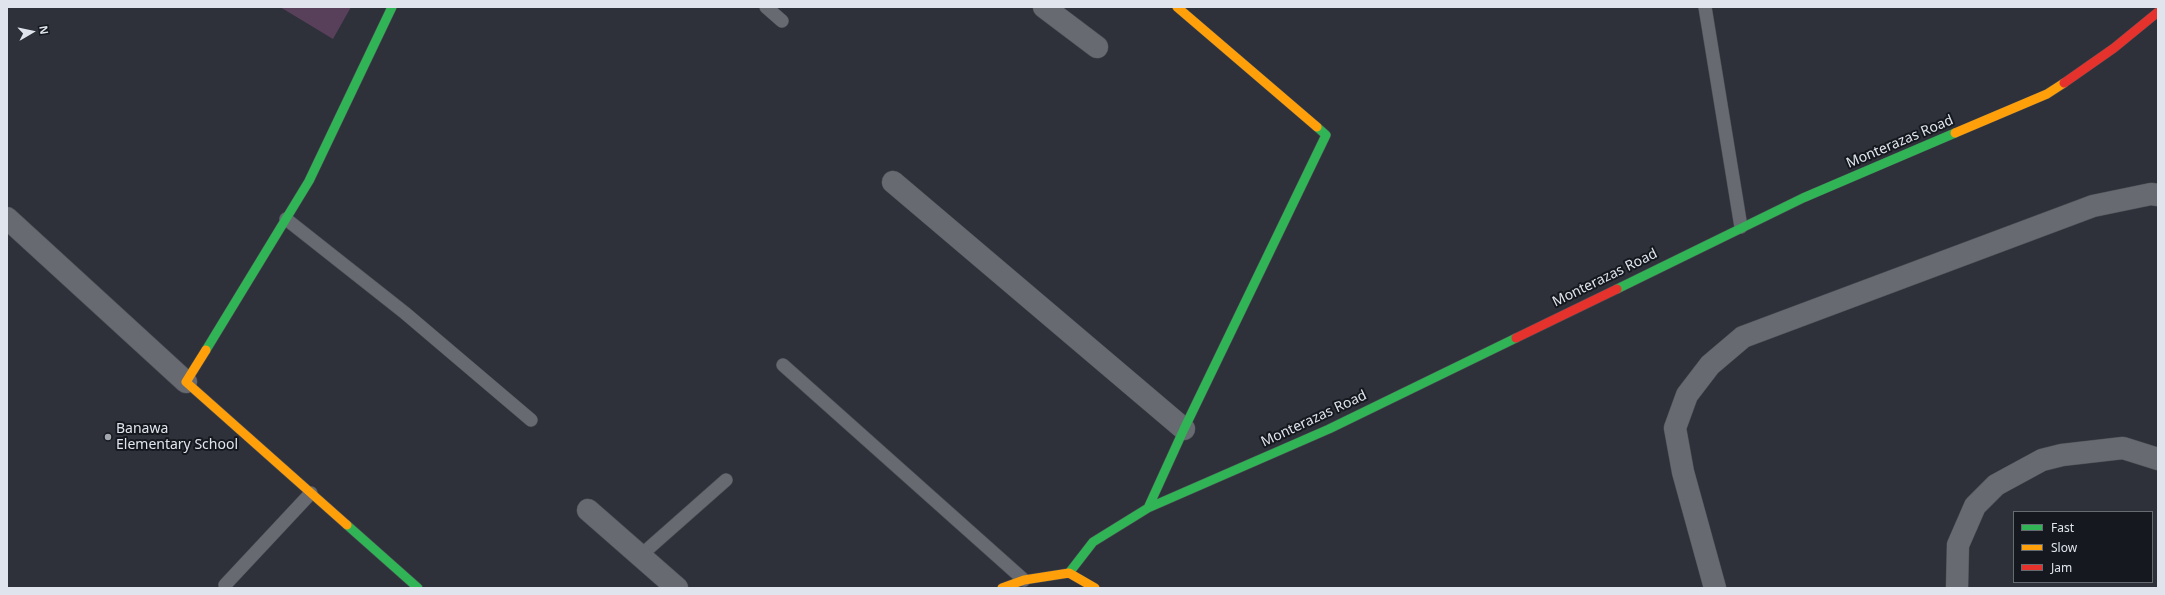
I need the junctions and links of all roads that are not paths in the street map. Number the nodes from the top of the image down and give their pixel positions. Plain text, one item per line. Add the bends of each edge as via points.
1 (392, 7) edge
2 (766, 7) edge
3 (1044, 7) edge
4 (1177, 7) edge
5 (1705, 7) edge
6 (2158, 12) edge
7 (782, 21) dead end
8 (1097, 47) dead end
9 (894, 182) dead end
10 (2158, 195) edge
11 (7, 218) edge
12 (286, 219) junction
13 (1741, 228) junction
14 (783, 365) dead end
15 (186, 382) junction
16 (531, 420) dead end
17 (1184, 429) junction
18 (2158, 459) edge
19 (726, 480) dead end
20 (311, 493) junction
21 (1148, 508) junction
22 (588, 510) dead end
23 (640, 556) junction
24 (1069, 573) junction
25 (1024, 580) junction
26 (225, 585) dead end
27 (418, 588) edge
28 (677, 588) edge
29 (1002, 588) edge
30 (1095, 588) edge
31 (1715, 588) edge
32 (1957, 588) edge

1 - 12 street via 309,181
2 - 7 lane
3 - 8 street
4 - 17 street via 1326,135
5 - 13 lane
6 - 13 street, Monterazas Road via 2114,48 2047,94 1803,198
9 - 17 street
10 - 31 street via 2151,194 2093,206 1743,337 1710,365 1687,395 1675,428 1683,472
11 - 15 street
12 - 15 street
12 - 16 lane via 405,313
13 - 21 street, Monterazas Road via 1329,429
14 - 25 lane
15 - 20 street
17 - 21 street
18 - 32 street via 2123,448 2062,455 2042,460 1996,485 1975,506 1958,545
19 - 23 lane
20 - 26 lane
20 - 27 street
21 - 24 street, Monterazas Road via 1093,542
22 - 23 street
23 - 28 street
24 - 25 street
24 - 30 street
25 - 29 street

